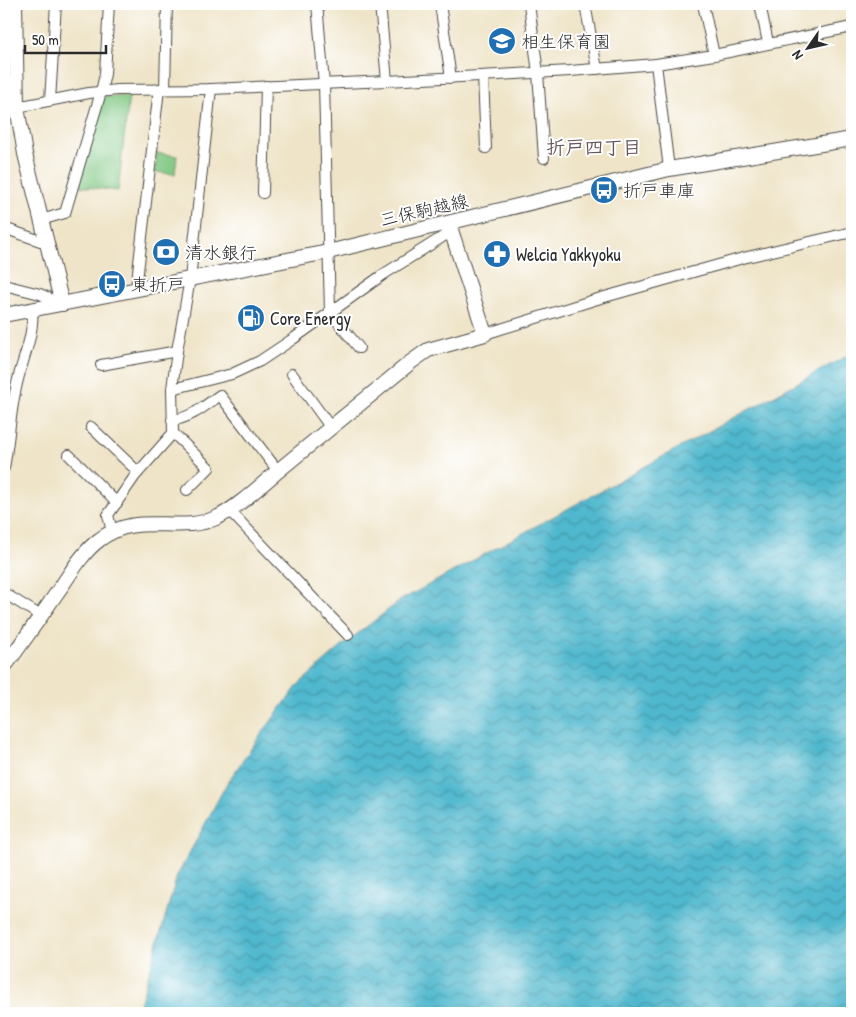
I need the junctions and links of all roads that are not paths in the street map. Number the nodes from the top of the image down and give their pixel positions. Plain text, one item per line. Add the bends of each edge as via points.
1 (15, 4) edge
2 (56, 4) edge
3 (109, 4) edge
4 (167, 4) edge
5 (317, 4) edge
6 (380, 4) edge
7 (440, 4) edge
8 (529, 4) edge
9 (585, 4) edge
10 (704, 4) edge
11 (760, 4) edge
12 (852, 28) edge
13 (768, 43) junction
14 (714, 55) junction
15 (656, 64) junction
16 (597, 69) junction
17 (538, 73) junction
18 (483, 76) junction
19 (451, 78) junction
20 (386, 81) junction
21 (324, 84) junction
22 (266, 86) junction
23 (162, 89) junction
24 (211, 89) junction
25 (101, 92) junction
26 (50, 101) junction
27 (10, 108) edge
28 (852, 139) edge
29 (486, 148) dead end
30 (544, 158) dead end
31 (669, 169) junction
32 (263, 193) dead end
33 (41, 220) junction
34 (450, 227) junction
35 (4, 228) edge
36 (852, 232) edge
37 (46, 243) junction
38 (328, 252) junction
39 (190, 279) junction
40 (4, 284) edge
41 (136, 289) junction
42 (62, 304) junction
43 (32, 309) junction
44 (330, 312) junction
45 (4, 315) edge
46 (485, 334) junction
47 (359, 348) dead end
48 (177, 351) junction
49 (101, 365) dead end
50 (292, 374) dead end
51 (172, 389) junction
52 (172, 420) junction
53 (91, 427) dead end
54 (330, 428) junction
55 (174, 433) junction
56 (69, 455) dead end
57 (4, 468) edge
58 (278, 471) junction
59 (138, 472) junction
60 (187, 490) dead end
61 (117, 502) junction
62 (229, 510) junction
63 (112, 532) junction
64 (4, 593) edge
65 (40, 616) junction
66 (348, 635) dead end
67 (4, 667) edge

1 - 27 street
2 - 26 street
3 - 25 street
4 - 23 street
5 - 21 street
6 - 20 street
7 - 19 street
8 - 17 street
9 - 16 street
10 - 14 street
11 - 13 street
12 - 13 street
13 - 14 street
14 - 15 street
15 - 16 street
15 - 31 street
16 - 17 street
17 - 18 street
17 - 30 street
18 - 19 street
18 - 29 street
19 - 20 street
20 - 21 street
21 - 22 street
21 - 38 street
22 - 24 street
22 - 32 street
23 - 24 street
23 - 25 street
23 - 41 street
24 - 39 street
25 - 26 street
25 - 33 street via 65,213
26 - 27 street
27 - 33 street
28 - 31 street, 三保駒越線
31 - 34 street, 三保駒越線
33 - 37 street
34 - 38 street, 三保駒越線
34 - 44 street
34 - 46 street
35 - 37 street
36 - 46 street via 744,258
37 - 42 street
38 - 39 street, 三保駒越線
38 - 44 street
39 - 41 street, 三保駒越線
39 - 48 street
40 - 42 street
41 - 42 street, 三保駒越線
42 - 43 street, 三保駒越線
43 - 45 street, 三保駒越線
43 - 57 street via 34,321 16,389
44 - 47 street
44 - 51 street via 260,361 232,374
46 - 54 street via 428,350
48 - 49 street
48 - 51 street
50 - 54 street
51 - 52 street
52 - 55 street
52 - 58 street via 191,414 220,395
53 - 59 street
54 - 58 street
55 - 59 street
55 - 60 street via 209,468
56 - 61 street
58 - 62 street
59 - 61 street
61 - 63 street via 108,515
62 - 63 street via 203,522 143,523
62 - 66 street
63 - 65 street via 92,545
64 - 65 street
65 - 67 street

